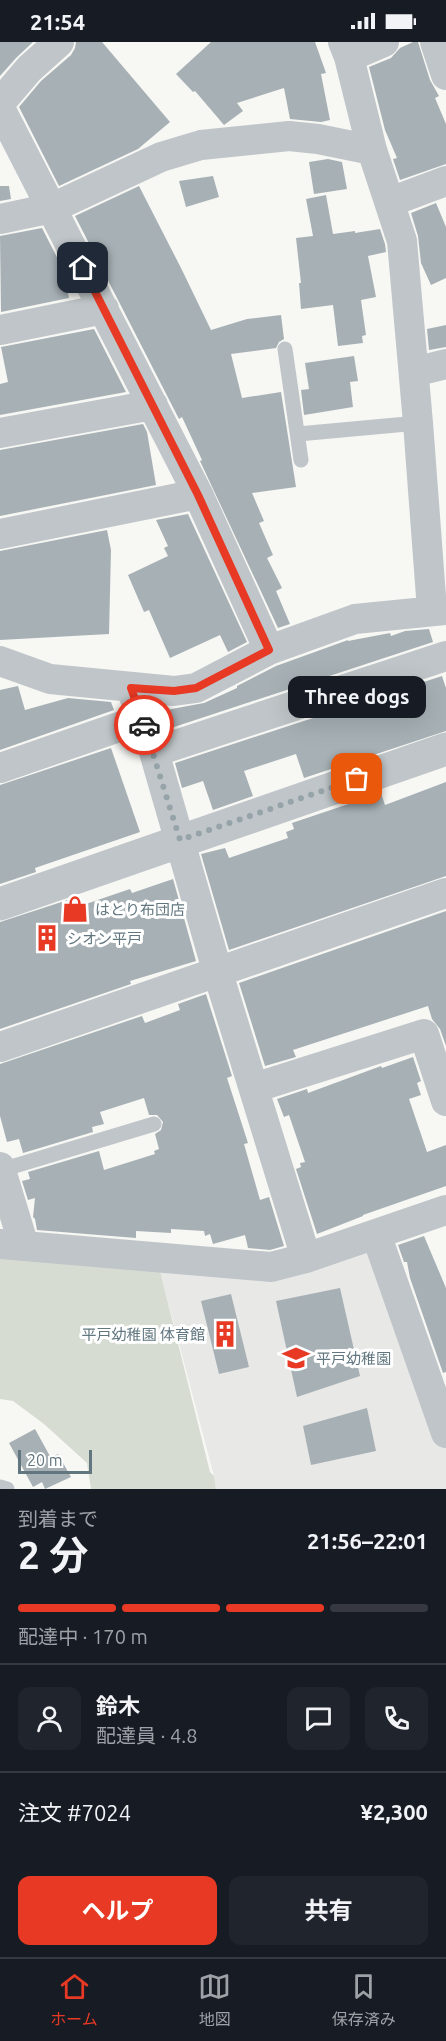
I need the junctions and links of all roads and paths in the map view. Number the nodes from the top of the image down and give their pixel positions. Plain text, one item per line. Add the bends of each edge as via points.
1 (59, 42) edge
2 (384, 42) edge
3 (435, 42) edge
4 (346, 49) edge
5 (446, 75) edge
6 (0, 103) edge
7 (0, 108) edge
8 (372, 150) junction
9 (446, 181) edge
10 (390, 202) junction
11 (52, 208) junction
12 (0, 219) edge
13 (104, 309) junction
14 (0, 330) edge
15 (285, 349) dead end
16 (446, 364) edge
17 (414, 372) junction
18 (153, 405) junction
19 (418, 423) junction
20 (0, 433) edge
21 (298, 435) junction
22 (301, 460) dead end
23 (198, 495) junction
24 (0, 534) edge
25 (441, 614) edge
26 (269, 650) junction
27 (446, 656) edge
28 (0, 661) edge
29 (131, 688) junction
30 (142, 719) junction
31 (446, 749) edge
32 (154, 752) junction
33 (0, 768) edge
34 (180, 840) junction
35 (446, 892) edge
36 (0, 904) edge
37 (217, 970) junction
38 (0, 1047) edge
39 (254, 1088) junction
40 (446, 1101) edge
41 (154, 1124) dead end
42 (1, 1168) edge
43 (446, 1210) edge
44 (376, 1234) junction
45 (12, 1245) edge
46 (306, 1258) junction
47 (446, 1433) edge
48 (0, 1487) edge
49 (7, 1489) edge

1 - 6 street via 28,69
2 - 4 street
3 - 5 street
4 - 8 street
7 - 11 street
8 - 10 street
8 - 11 street via 289,136 201,145 161,157
9 - 10 street
10 - 17 street via 402,242
11 - 12 street
11 - 13 street
13 - 14 street
13 - 18 street
15 - 21 lane
16 - 17 street
17 - 19 street
18 - 20 street
18 - 23 street
19 - 21 lane
19 - 25 street
21 - 22 lane
23 - 24 street
23 - 26 street
25 - 26 street via 356,619
26 - 29 street via 196,688
27 - 32 street
28 - 29 street via 50,679
29 - 30 street
30 - 32 street
30 - 33 street
31 - 34 street
32 - 34 street
34 - 36 street
34 - 37 street
35 - 37 street
37 - 38 street
37 - 39 street
39 - 40 street via 424,1034
39 - 46 street
41 - 42 lane
42 - 45 street
43 - 44 street
44 - 46 street
44 - 47 street
45 - 46 street via 271,1267
48 - 49 lane

